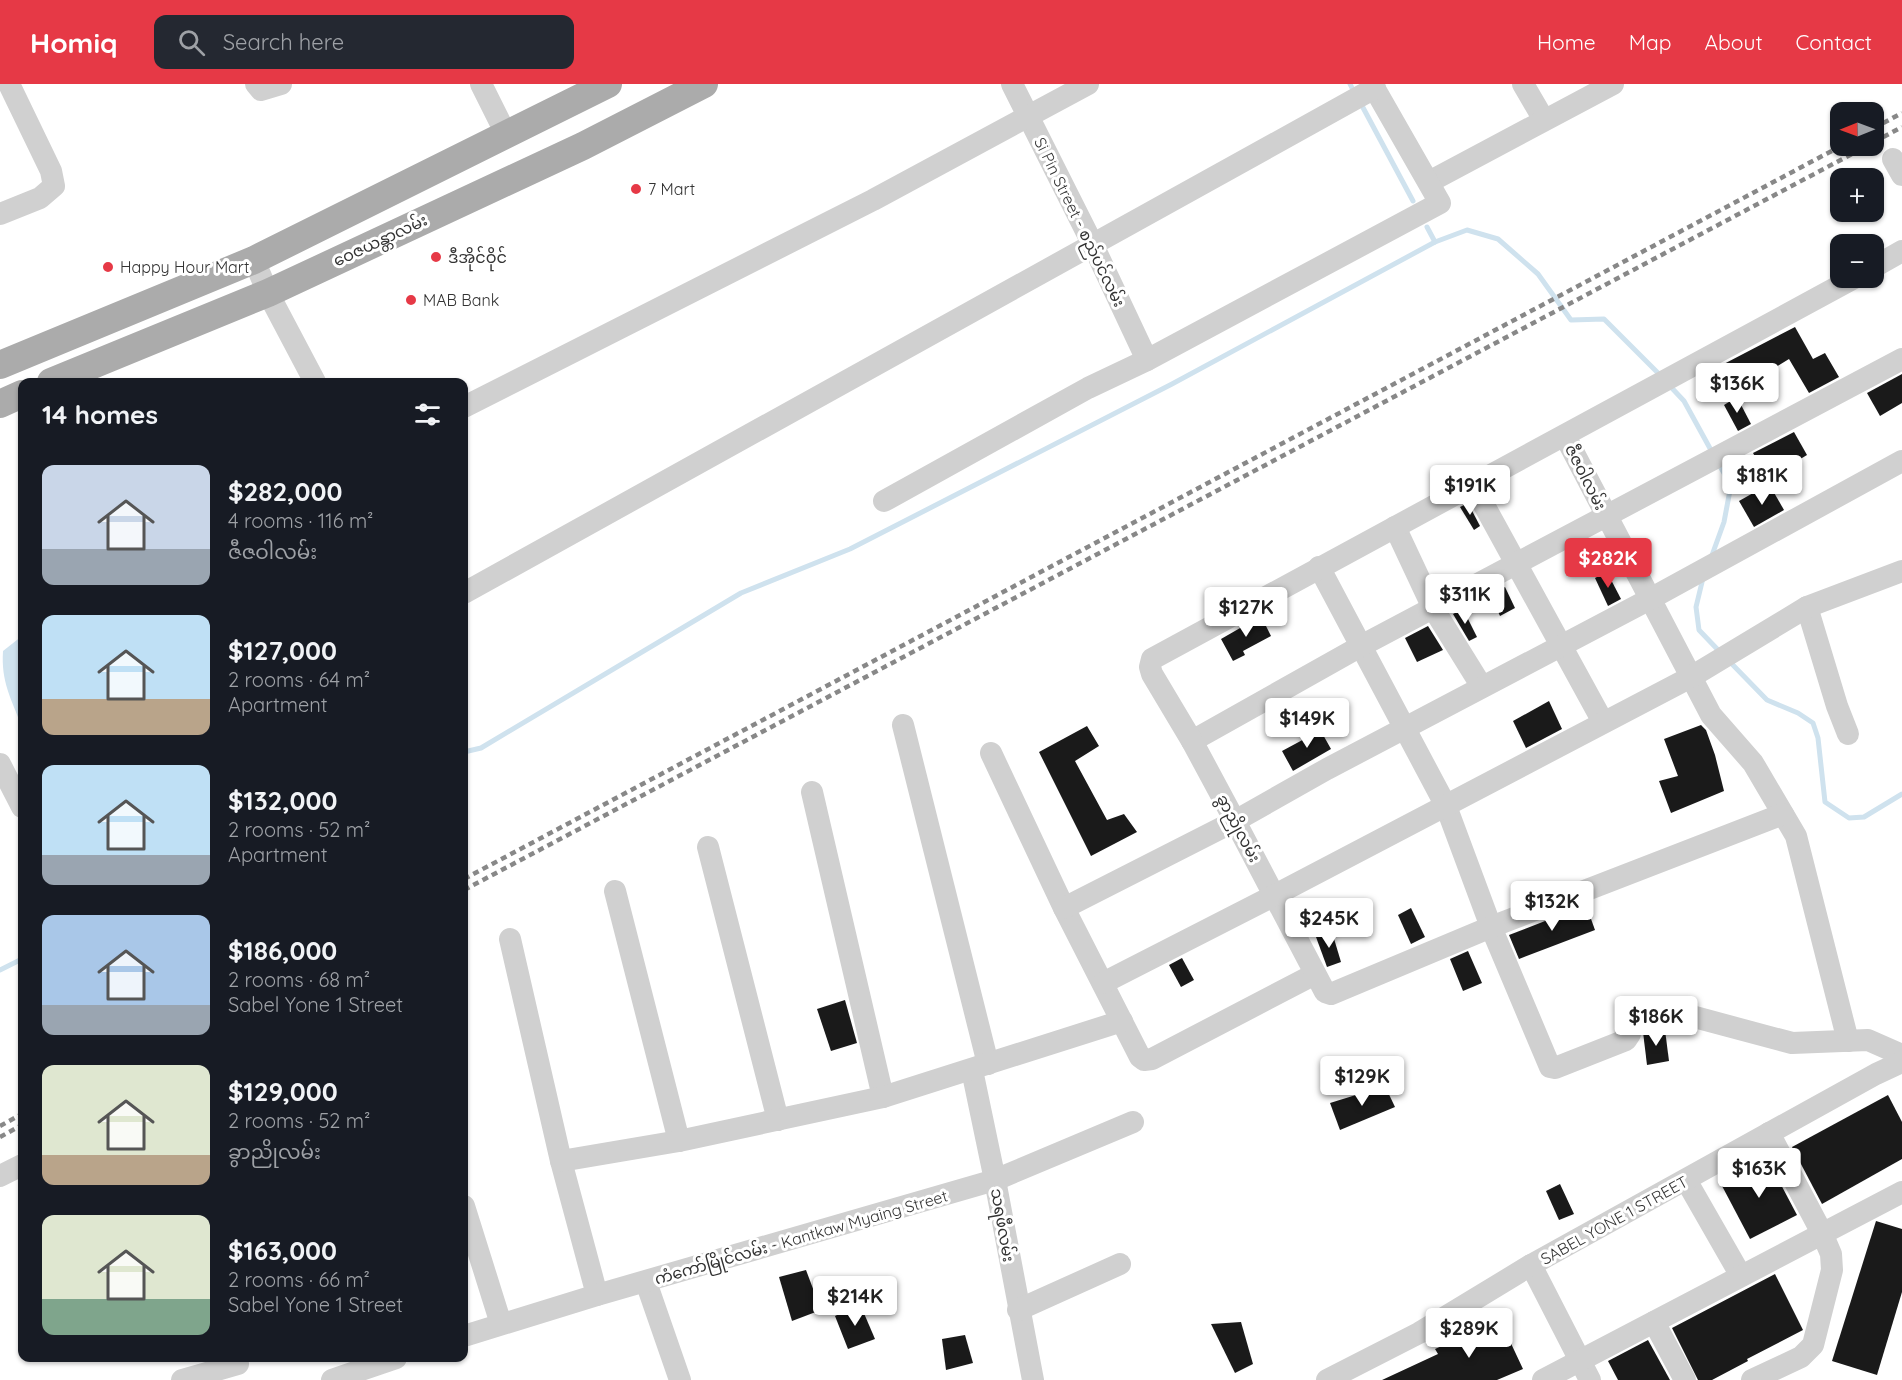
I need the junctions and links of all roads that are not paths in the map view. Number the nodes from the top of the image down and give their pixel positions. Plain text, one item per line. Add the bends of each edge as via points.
1 (9, 84) edge
2 (256, 84) edge
3 (281, 84) edge
4 (481, 84) edge
5 (608, 84) edge
6 (704, 84) edge
7 (1012, 84) edge
8 (1088, 84) edge
9 (1523, 84) edge
10 (1613, 84) edge
11 (1374, 86) edge
12 (1029, 116) junction
13 (1544, 120) junction
14 (506, 134) junction
15 (1429, 182) junction
16 (0, 214) edge
17 (1093, 245) junction
18 (1902, 251) edge
19 (254, 260) junction
20 (1884, 261) edge
21 (1836, 288) edge
22 (268, 292) junction
23 (1902, 359) edge
24 (1147, 360) junction
25 (0, 365) edge
26 (61, 378) edge
27 (313, 378) edge
28 (18, 396) edge
29 (0, 404) edge
30 (468, 405) edge
31 (1565, 436) junction
32 (1902, 461) edge
33 (1473, 485) junction
34 (884, 501) dead end
35 (1606, 517) junction
36 (1395, 527) junction
37 (1517, 564) junction
38 (1319, 567) junction
39 (1902, 571) edge
40 (468, 591) edge
41 (1650, 599) junction
42 (1807, 607) junction
43 (1433, 608) junction
44 (1562, 645) junction
45 (1361, 646) junction
46 (1690, 677) junction
47 (1482, 687) junction
48 (1603, 722) junction
49 (903, 725) dead end
50 (1404, 728) junction
51 (1848, 734) dead end
52 (1192, 741) junction
53 (991, 753) dead end
54 (0, 764) edge
55 (812, 792) dead end
56 (18, 799) edge
57 (1446, 806) junction
58 (1783, 814) junction
59 (1235, 820) junction
60 (708, 847) dead end
61 (615, 891) dead end
62 (1275, 896) junction
63 (1064, 908) junction
64 (1491, 927) junction
65 (510, 939) dead end
66 (1315, 974) junction
67 (1102, 983) junction
68 (1122, 1021) junction
69 (1848, 1041) junction
70 (1902, 1055) edge
71 (1902, 1062) edge
72 (980, 1067) junction
73 (884, 1097) junction
74 (778, 1120) junction
75 (1133, 1122) dead end
76 (1769, 1133) junction
77 (679, 1141) junction
78 (561, 1161) junction
79 (18, 1167) edge
80 (0, 1176) edge
81 (995, 1180) junction
82 (1686, 1180) junction
83 (1902, 1192) edge
84 (468, 1219) edge
85 (1822, 1233) junction
86 (1120, 1264) dead end
87 (1531, 1265) junction
88 (1741, 1276) junction
89 (646, 1282) junction
90 (597, 1295) junction
91 (1018, 1310) junction
92 (1654, 1322) junction
93 (501, 1324) junction
94 (468, 1335) edge
95 (385, 1362) edge
96 (239, 1367) edge
97 (1585, 1370) edge
98 (182, 1380) edge
99 (333, 1380) edge
100 (681, 1380) edge
101 (1033, 1380) edge
102 (1327, 1380) edge
103 (1543, 1380) edge
104 (1685, 1380) edge
105 (1752, 1380) edge

1 - 16 street via 51,171 54,186 40,198
2 - 3 street via 261,90
4 - 14 street
5 - 14 main road
6 - 22 main road, ဝေဇယန္တာလမ်း via 583,146
7 - 12 street, Si Pin Street - စည်ပင်လမ်း
8 - 12 street
9 - 13 street
10 - 13 street
11 - 15 street
11 - 17 street
12 - 17 street, Si Pin Street - စည်ပင်လမ်း
12 - 30 street via 873,200
13 - 15 street
14 - 19 main road
15 - 24 street via 1440,203
17 - 24 street, Si Pin Street - စည်ပင်လမ်း
17 - 40 street
18 - 20 street
19 - 22 street
19 - 25 main road
21 - 31 street
22 - 26 main road, ဝေဇယန္တာလမ်း
22 - 27 street
23 - 35 street
24 - 34 street via 1088,388
28 - 29 main road
31 - 33 street
31 - 35 street, ဇီဇဝါလမ်း
32 - 41 street
33 - 36 street
33 - 37 street
35 - 37 street
35 - 41 street, ဇီဇဝါလမ်း
36 - 38 street
36 - 43 street
37 - 43 street
37 - 44 street
38 - 45 street
38 - 52 street, ခွာညိုလမ်း via 1152,659 1152,674
39 - 42 street
41 - 44 street
41 - 46 street, ဇီဇဝါလမ်း
42 - 46 street
42 - 51 street
43 - 45 street
43 - 47 street
44 - 47 street
44 - 48 street
45 - 50 street
45 - 52 street
46 - 48 street
46 - 58 street, ဇီဇဝါလမ်း via 1711,715 1753,763
47 - 50 street
48 - 57 street
49 - 72 street, သရဖီလမ်း
50 - 57 street
50 - 59 street
52 - 59 street, ခွာညိုလမ်း
53 - 63 street
54 - 56 street
55 - 73 street
57 - 62 street
57 - 64 street
58 - 64 street
58 - 69 street, ဇီဇဝါလမ်း via 1796,836
59 - 62 street, ခွာညိုလမ်း
59 - 63 street
60 - 74 street
61 - 77 street
62 - 66 street, ခွာညိုလမ်း
62 - 67 street
63 - 67 street
64 - 66 street, ခွာညိုလမ်း via 1331,994 1324,992
64 - 69 street via 1552,1068 1626,1040 1630,1034 1628,1017 1691,1016 1792,1043
65 - 78 street
66 - 68 street via 1152,1059 1140,1057
67 - 68 street
68 - 72 street
69 - 70 street via 1868,1040
71 - 76 street, SABEL YONE 1 STREET
72 - 73 street
72 - 81 street, သရဖီလမ်း
73 - 74 street
74 - 77 street
75 - 81 street, ကံကော်မြိုင်လမ်း - Kantkaw Myaing Street
76 - 82 street, SABEL YONE 1 STREET
76 - 85 street
77 - 78 street
78 - 90 street
79 - 80 street
81 - 89 street, ကံကော်မြိုင်လမ်း - Kantkaw Myaing Street
81 - 91 street, သရဖီလမ်း
82 - 87 street, SABEL YONE 1 STREET
82 - 88 street
83 - 85 street
84 - 93 street
85 - 88 street
85 - 105 street via 1831,1254 1832,1270 1813,1345 1801,1357
86 - 91 street
87 - 97 street
87 - 102 street, SABEL YONE 1 STREET via 1419,1333
88 - 92 street
89 - 90 street, ကံကော်မြိုင်လမ်း - Kantkaw Myaing Street
89 - 100 street
90 - 93 street, ကံကော်မြိုင်လမ်း - Kantkaw Myaing Street
91 - 101 street, သရဖီလမ်း
92 - 97 street
92 - 104 street
93 - 94 street, ကံကော်မြိုင်လမ်း - Kantkaw Myaing Street
95 - 99 street
96 - 98 street
97 - 103 street

